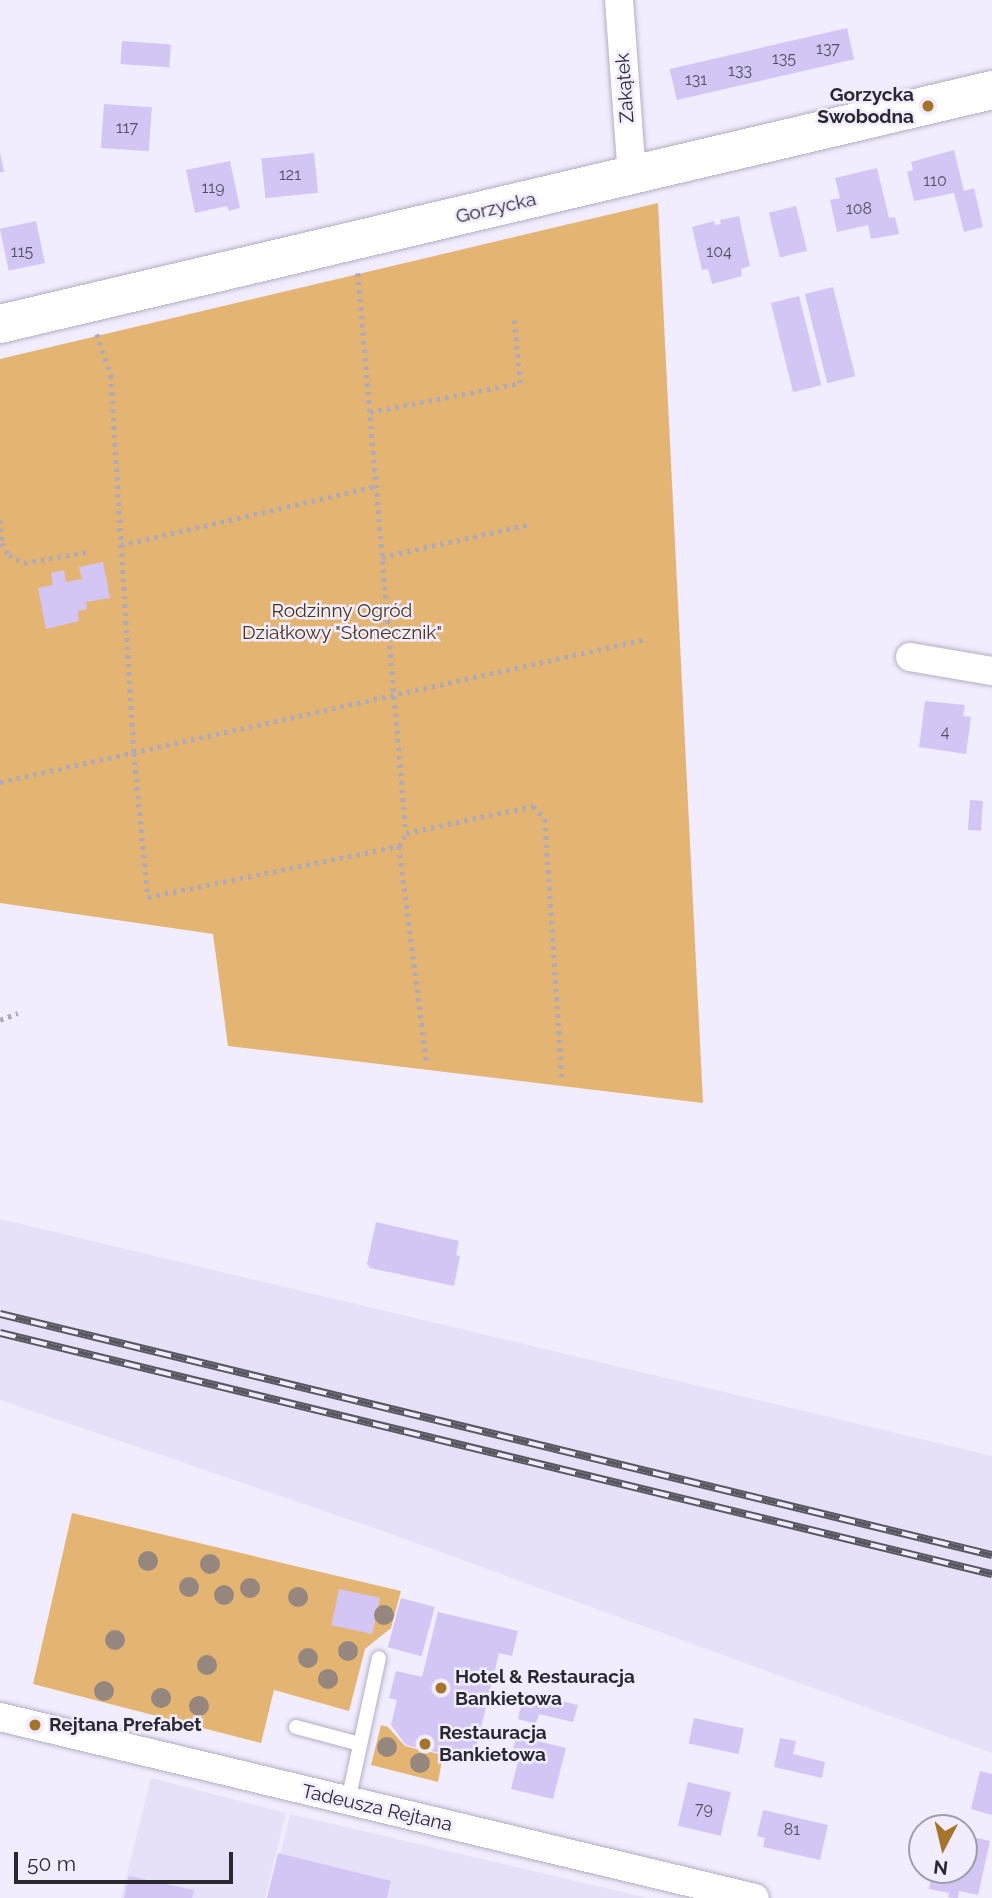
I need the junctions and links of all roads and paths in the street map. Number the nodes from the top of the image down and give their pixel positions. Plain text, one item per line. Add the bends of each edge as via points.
1 (619, 0) edge
2 (992, 90) edge
3 (632, 176) junction
4 (358, 272) dead end
5 (514, 320) dead end
6 (0, 324) edge
7 (98, 335) dead end
8 (370, 412) junction
9 (376, 486) junction
10 (0, 520) edge
11 (531, 524) dead end
12 (121, 545) junction
13 (86, 552) dead end
14 (382, 557) junction
15 (642, 640) dead end
16 (910, 657) dead end
17 (992, 671) edge
18 (395, 693) junction
19 (134, 753) junction
20 (0, 782) edge
21 (406, 833) junction
22 (399, 846) junction
23 (18, 1013) dead end
24 (0, 1020) edge
25 (427, 1064) dead end
26 (562, 1078) dead end
27 (379, 1658) dead end
28 (0, 1717) edge
29 (296, 1727) dead end
30 (360, 1744) junction
31 (348, 1801) junction
32 (755, 1898) edge

1 - 3 street, Zakątek
2 - 3 street, Gorzycka
3 - 6 street, Gorzycka
4 - 8 path
5 - 8 path via 520,383
7 - 12 path via 111,375
8 - 9 path
9 - 12 path
9 - 14 path
10 - 13 path via 2,543 9,555 24,563
11 - 14 path
12 - 19 path
14 - 18 path
15 - 18 path
16 - 17 street
18 - 19 path
18 - 21 path
19 - 20 path
19 - 22 path via 148,897
21 - 22 path
21 - 26 path via 533,806 545,819
22 - 25 path
23 - 24 path
27 - 30 lane
28 - 31 street, Tadeusza Rejtana
29 - 30 lane
30 - 31 lane
31 - 32 street, Tadeusza Rejtana

